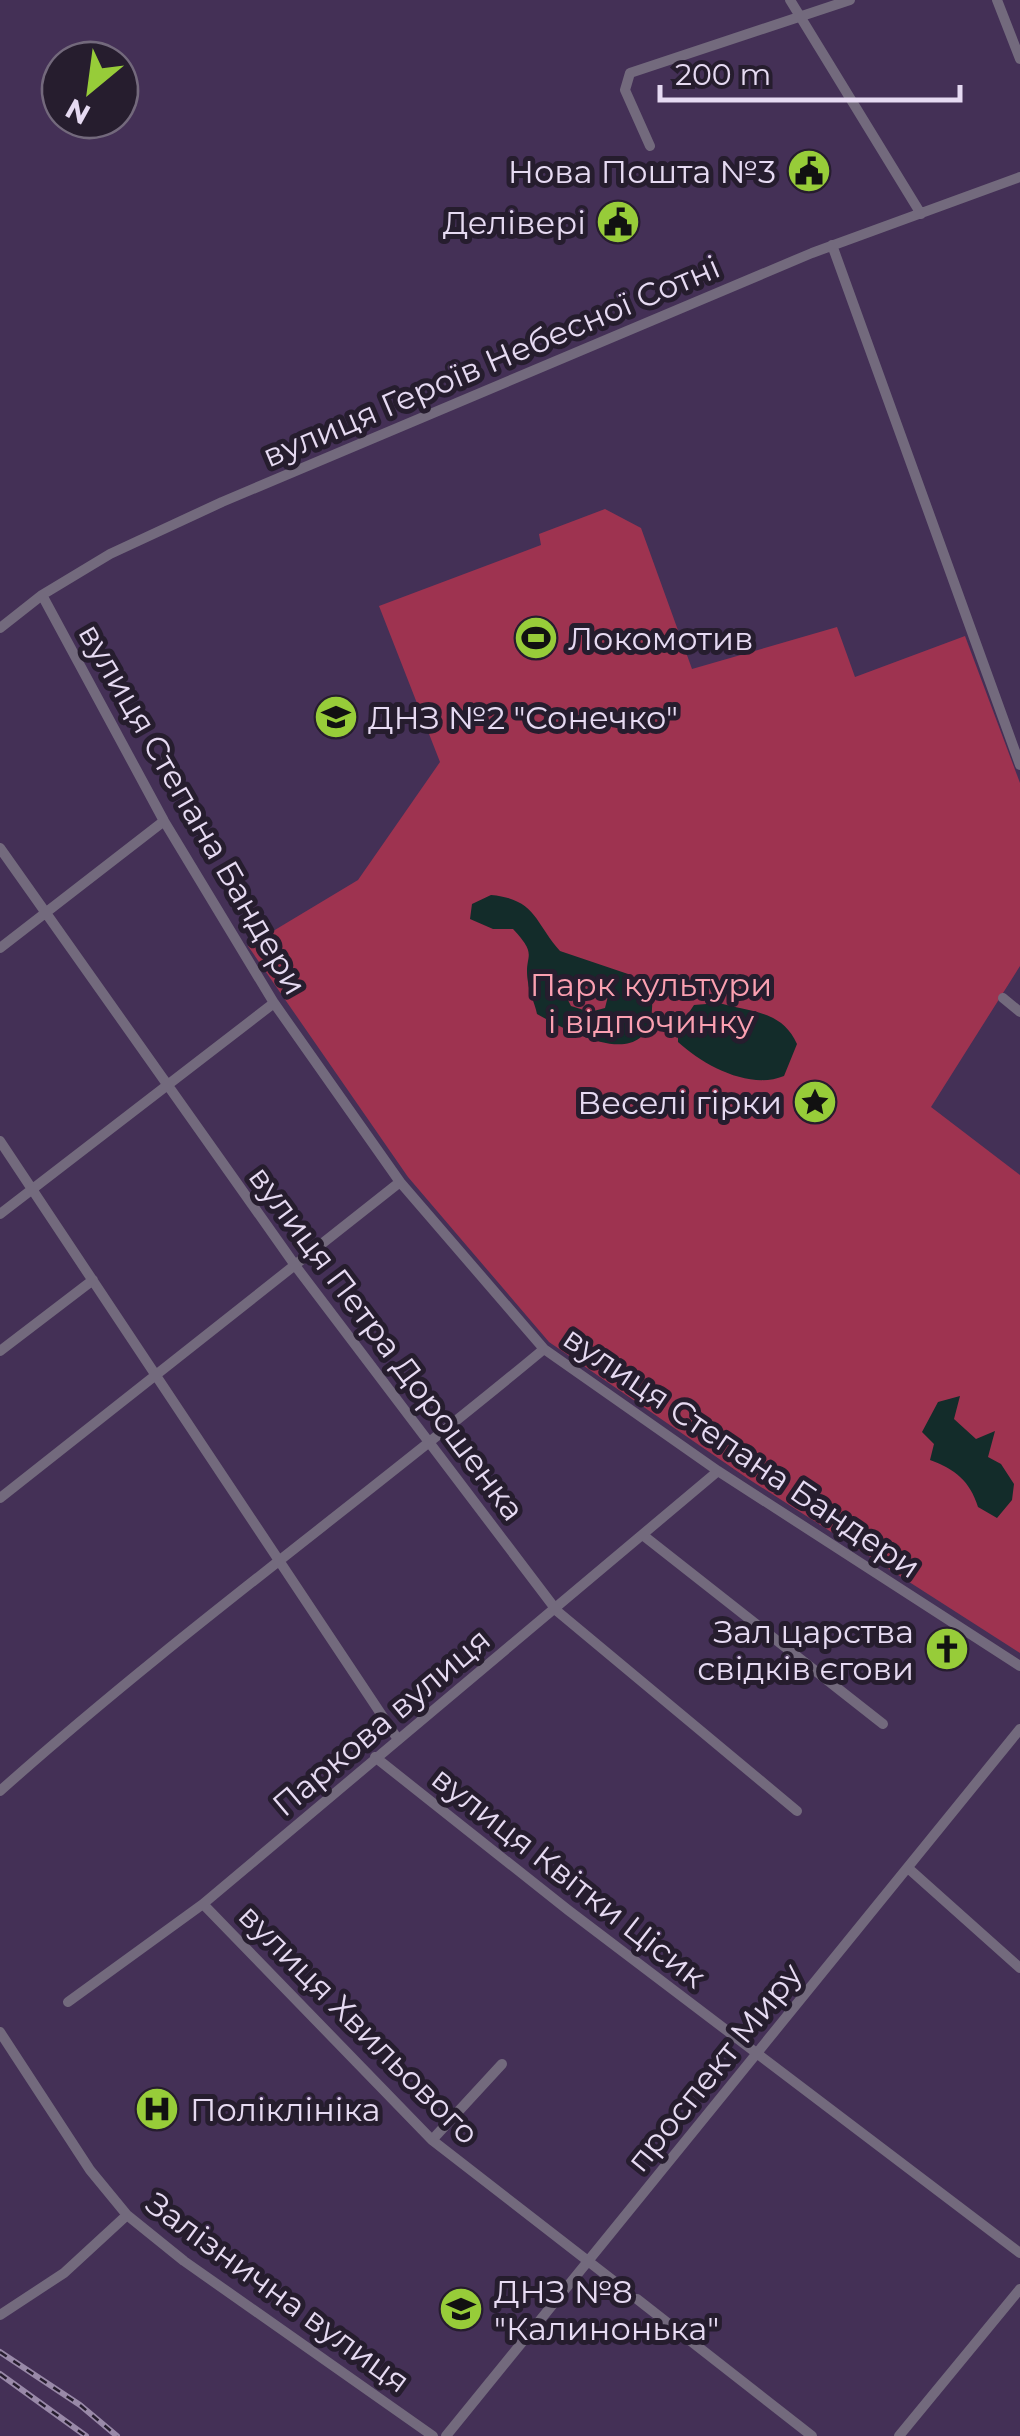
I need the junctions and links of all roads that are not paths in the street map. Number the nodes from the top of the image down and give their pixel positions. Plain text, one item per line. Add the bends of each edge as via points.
1 (790, 0) edge
2 (850, 0) edge
3 (997, 0) edge
4 (800, 17) junction
5 (1020, 60) edge
6 (650, 146) dead end
7 (1020, 177) edge
8 (922, 214) junction
9 (832, 245) junction
10 (42, 596) junction
11 (0, 628) edge
12 (1020, 765) edge
13 (164, 821) junction
14 (0, 848) edge
15 (48, 911) junction
16 (0, 948) edge
17 (1003, 998) dead end
18 (274, 1003) junction
19 (1020, 1012) edge
20 (167, 1087) junction
21 (0, 1141) edge
22 (400, 1182) junction
23 (32, 1190) junction
24 (0, 1214) edge
25 (297, 1268) junction
26 (92, 1280) junction
27 (544, 1349) junction
28 (0, 1351) edge
29 (156, 1376) junction
30 (432, 1443) junction
31 (718, 1471) junction
32 (0, 1498) edge
33 (644, 1536) junction
34 (278, 1558) junction
35 (557, 1611) junction
36 (1020, 1666) edge
37 (882, 1724) dead end
38 (1020, 1729) edge
39 (396, 1738) junction
40 (375, 1757) junction
41 (0, 1791) edge
42 (796, 1811) dead end
43 (908, 1868) junction
44 (203, 1904) junction
45 (1020, 1968) edge
46 (68, 2002) dead end
47 (0, 2032) edge
48 (756, 2054) junction
49 (502, 2064) dead end
50 (432, 2140) junction
51 (127, 2215) junction
52 (1020, 2253) edge
53 (588, 2262) junction
54 (624, 2289) dead end
55 (1020, 2289) edge
56 (637, 2300) dead end
57 (0, 2316) edge
58 (433, 2436) edge
59 (446, 2436) edge
60 (812, 2436) edge
61 (899, 2436) edge

1 - 4 street
2 - 4 street
3 - 5 street
4 - 6 street via 630,73 626,90
4 - 8 street
7 - 8 street, вулиця Героїв Небесної Сотні
8 - 9 street, вулиця Героїв Небесної Сотні
9 - 10 street, вулиця Героїв Небесної Сотні via 222,502 110,554
9 - 12 street
10 - 11 street, вулиця Героїв Небесної Сотні
10 - 13 street, вулиця Степана Бандери
13 - 15 street
13 - 18 street, вулиця Степана Бандери
14 - 15 street, вулиця Петра Дорошенка
15 - 16 street
15 - 20 street, вулиця Петра Дорошенка
17 - 19 street
18 - 20 street
18 - 22 street, вулиця Степана Бандери
20 - 23 street
20 - 25 street, вулиця Петра Дорошенка
21 - 23 street
22 - 25 street
22 - 27 street, вулиця Степана Бандери
23 - 24 street
23 - 26 street
25 - 29 street
25 - 30 street, вулиця Петра Дорошенка
26 - 28 street
26 - 29 street
27 - 30 street
27 - 31 street, вулиця Степана Бандери
29 - 32 street
29 - 34 street
30 - 34 street
30 - 35 street, вулиця Петра Дорошенка
31 - 33 street, Паркова вулиця
31 - 36 street, вулиця Степана Бандери
33 - 35 street, Паркова вулиця
33 - 37 street
34 - 39 street
34 - 41 street
35 - 39 street, Паркова вулиця
35 - 42 street, вулиця Петра Дорошенка
38 - 43 street, проспект Миру
39 - 40 street, Паркова вулиця
40 - 44 street, Паркова вулиця
40 - 48 street, вулиця Квітки Цісик
43 - 45 street
43 - 48 street, проспект Миру
44 - 46 street, Паркова вулиця
44 - 50 street, вулиця Хвильового
47 - 51 street, Залізнична вулиця
48 - 52 street, вулиця Квітки Цісик
48 - 53 street, проспект Миру
49 - 50 street
50 - 53 street, вулиця Хвильового
51 - 57 street via 64,2274
51 - 58 street, Залізнична вулиця
53 - 54 street, вулиця Хвильового
53 - 59 street, проспект Миру
55 - 61 street
56 - 60 street

